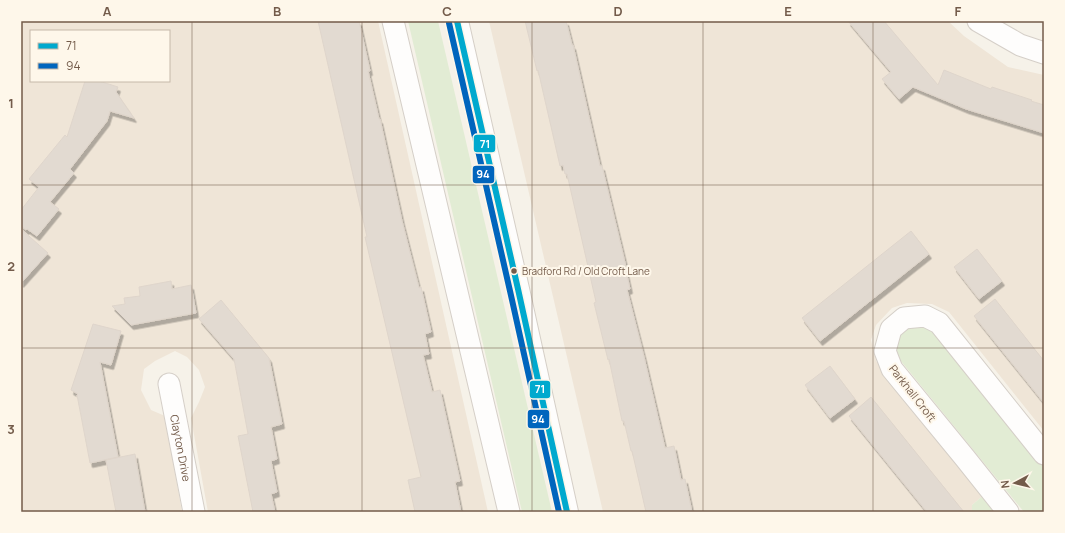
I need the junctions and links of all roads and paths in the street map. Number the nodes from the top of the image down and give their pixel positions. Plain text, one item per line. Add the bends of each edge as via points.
1 (393, 21) edge
2 (457, 21) edge
3 (981, 22) edge
4 (1044, 53) edge
5 (170, 384) dead end
6 (1044, 454) edge
7 (194, 512) edge
8 (509, 512) edge
9 (566, 512) edge
10 (1008, 512) edge

1 - 8 street
2 - 9 main road
3 - 4 street via 1020,45
5 - 7 street, Clayton Drive
6 - 10 street, Parkhall Croft via 939,323 925,316 904,318 891,329 885,351 892,369

